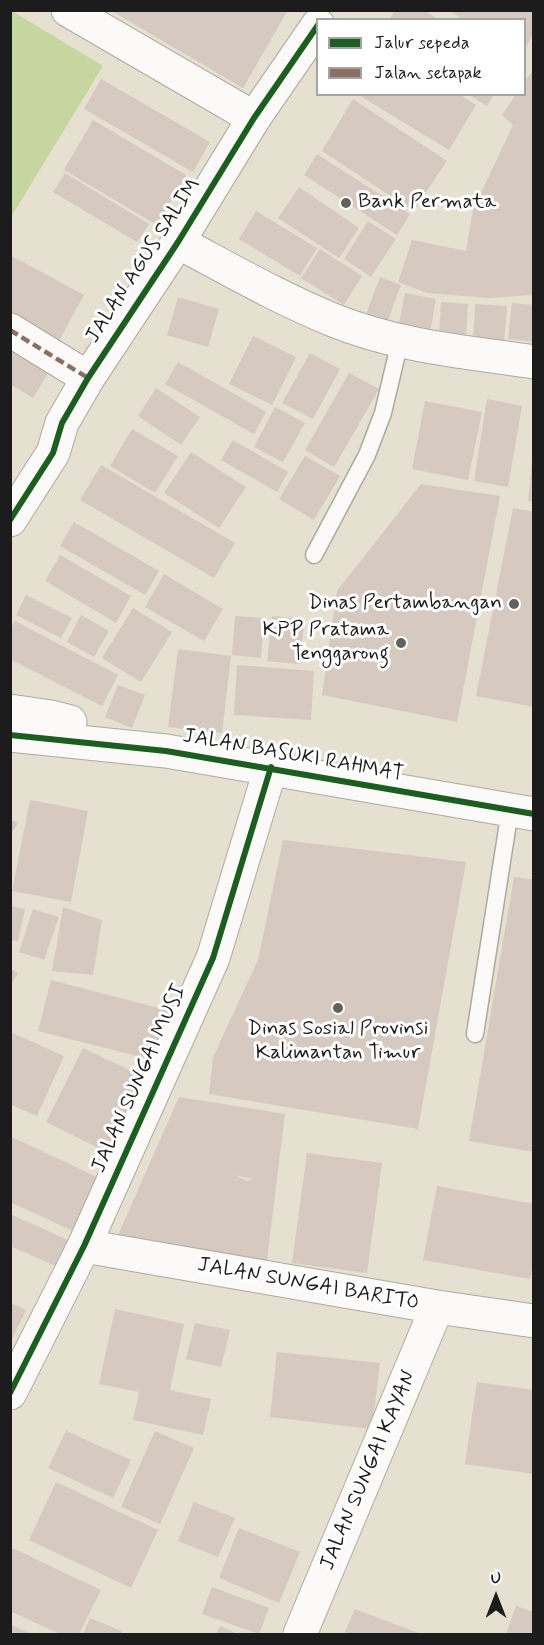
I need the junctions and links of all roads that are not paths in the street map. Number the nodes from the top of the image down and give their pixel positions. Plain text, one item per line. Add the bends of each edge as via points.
1 (68, 10) edge
2 (316, 28) edge
3 (254, 118) junction
4 (178, 242) junction
5 (10, 330) edge
6 (400, 341) junction
7 (534, 362) edge
8 (88, 378) junction
9 (62, 423) junction
10 (10, 483) edge
11 (10, 520) edge
12 (314, 555) dead end
13 (10, 711) edge
14 (10, 735) edge
15 (166, 751) junction
16 (270, 767) junction
17 (522, 812) edge
18 (476, 1034) dead end
19 (84, 1246) junction
20 (437, 1307) junction
21 (534, 1321) edge
22 (10, 1393) edge
23 (300, 1635) edge

1 - 3 street
2 - 3 street, JALAN AGUS SALIM
3 - 4 street, JALAN AGUS SALIM
4 - 6 street via 334,321
4 - 8 street, JALAN AGUS SALIM
5 - 8 street
6 - 7 street
6 - 12 lane via 383,413 367,455
8 - 9 street, JALAN AGUS SALIM
9 - 10 street via 36,443
9 - 11 street, JALAN AGUS SALIM via 53,453
13 - 15 street, JALAN BASUKI RAHMAT via 51,717
14 - 15 street, JALAN BASUKI RAHMAT
15 - 16 street, JALAN BASUKI RAHMAT
16 - 17 street, JALAN BASUKI RAHMAT
16 - 19 street, JALAN SUNGAI MUSI via 213,958
17 - 18 lane
19 - 20 street, JALAN SUNGAI BARITO
19 - 22 street, JALAN SUNGAI MUSI
20 - 21 street, JALAN SUNGAI BARITO
20 - 23 street, JALAN SUNGAI KAYAN

